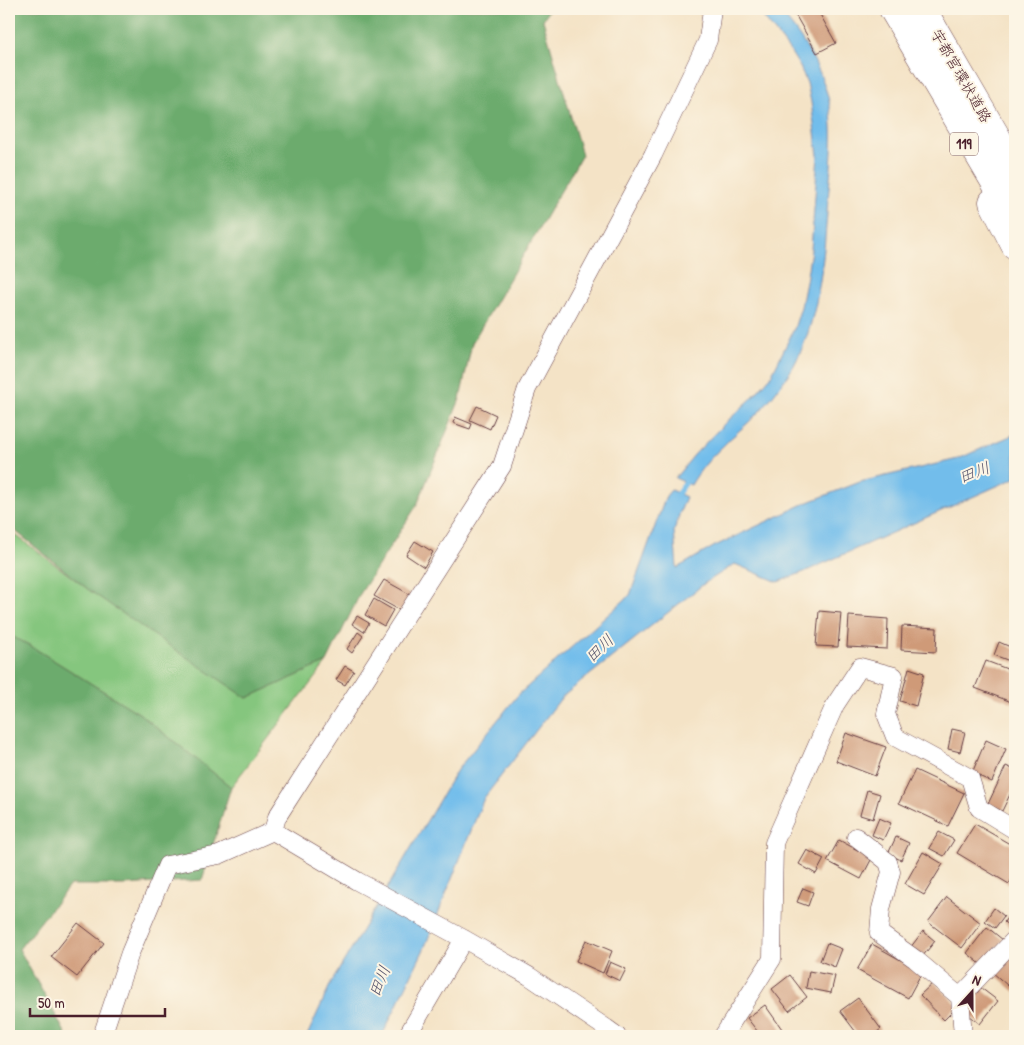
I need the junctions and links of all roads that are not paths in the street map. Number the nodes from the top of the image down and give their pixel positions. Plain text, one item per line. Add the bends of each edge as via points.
1 (712, 9) edge
2 (893, 9) edge
3 (922, 9) edge
4 (912, 42) junction
5 (1008, 154) edge
6 (1015, 170) edge
7 (1015, 216) edge
8 (1015, 245) edge
9 (273, 830) junction
10 (1015, 830) edge
11 (856, 837) dead end
12 (461, 938) junction
13 (1015, 939) edge
14 (960, 997) junction
15 (102, 1036) edge
16 (407, 1036) edge
17 (617, 1036) edge
18 (723, 1036) edge
19 (963, 1036) edge

1 - 9 street via 708,40 653,155 527,389 502,466 277,817
2 - 4 highway, 宇都宮環状道路 / 119
3 - 5 highway, 宇都宮環状道路 / 119
4 - 7 highway, 宇都宮環状道路 / 119
4 - 8 highway, 119
5 - 6 highway, 宇都宮環状道路 / 119
9 - 12 street via 358,882
9 - 15 street via 219,855 167,865 130,953
10 - 18 street via 979,808 970,778 895,737 886,714 894,676 860,667 835,705 774,843 772,959
11 - 14 street via 888,862 892,872 881,909 879,933 916,958
12 - 16 street
12 - 17 street via 529,976
13 - 14 street
14 - 19 street

